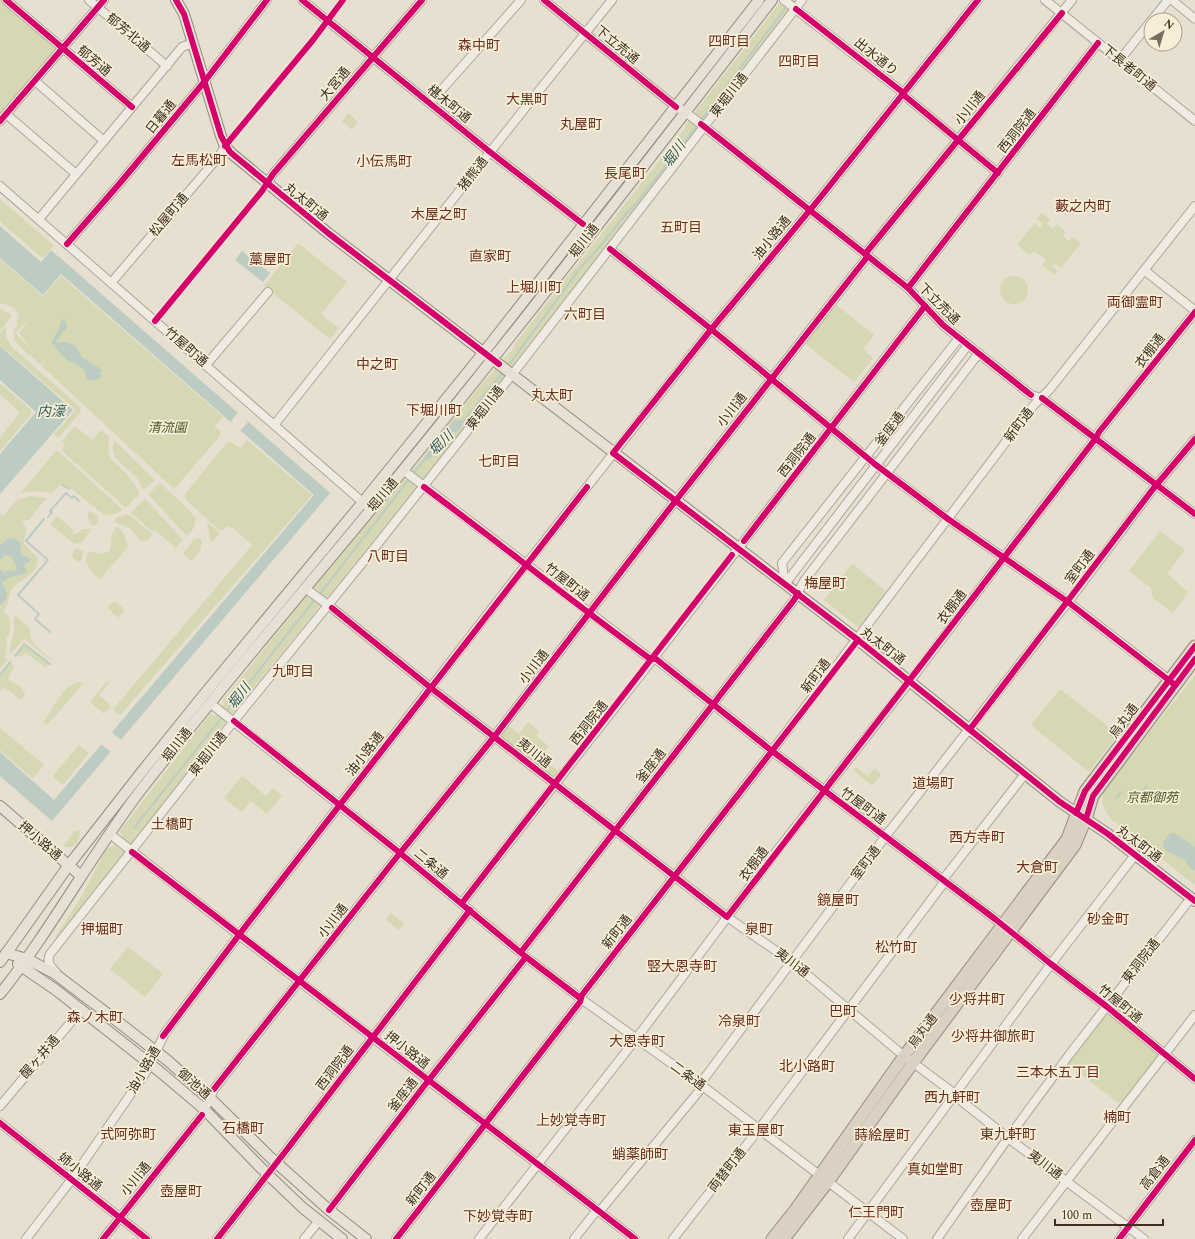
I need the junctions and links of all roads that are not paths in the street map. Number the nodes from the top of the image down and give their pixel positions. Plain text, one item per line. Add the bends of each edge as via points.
1 (6, 0) edge
2 (90, 0) edge
3 (104, 0) edge
4 (176, 0) edge
5 (267, 0) edge
6 (302, 0) edge
7 (422, 0) edge
8 (521, 0) edge
9 (544, 0) edge
10 (612, 0) edge
11 (759, 0) edge
12 (772, 0) edge
13 (784, 0) edge
14 (802, 0) edge
15 (978, 0) edge
16 (1045, 0) edge
17 (1072, 0) edge
18 (1168, 0) edge
19 (1172, 0) edge
20 (98, 7) junction
21 (794, 8) junction
22 (1159, 12) edge
23 (1062, 13) junction
24 (1195, 19) edge
25 (1143, 32) edge
26 (585, 34) junction
27 (193, 43) junction
28 (1098, 43) junction
29 (62, 48) junction
30 (374, 56) junction
31 (1119, 61) junction
32 (167, 66) junction
33 (35, 81) junction
34 (205, 81) junction
35 (903, 93) junction
36 (430, 103) junction
37 (132, 107) junction
38 (676, 107) junction
39 (6, 114) junction
40 (689, 114) junction
41 (0, 121) edge
42 (1195, 121) edge
43 (703, 125) junction
44 (958, 140) junction
45 (104, 141) junction
46 (225, 146) junction
47 (490, 152) junction
48 (998, 173) junction
49 (76, 174) junction
50 (267, 184) junction
51 (0, 186) edge
52 (1195, 206) edge
53 (809, 210) junction
54 (38, 219) junction
55 (583, 224) junction
56 (67, 244) junction
57 (610, 250) junction
58 (867, 255) junction
59 (1144, 270) junction
60 (389, 280) junction
61 (112, 283) junction
62 (908, 288) junction
63 (268, 292) dead end
64 (925, 306) junction
65 (1195, 312) edge
66 (711, 329) junction
67 (959, 338) junction
68 (968, 345) junction
69 (484, 352) junction
70 (978, 353) junction
71 (496, 362) junction
72 (206, 365) junction
73 (511, 373) junction
74 (771, 378) junction
75 (1042, 398) junction
76 (275, 424) junction
77 (832, 428) junction
78 (1096, 438) junction
79 (1195, 439) edge
80 (613, 453) junction
81 (866, 456) junction
82 (876, 465) junction
83 (406, 473) junction
84 (887, 473) junction
85 (421, 485) junction
86 (1157, 485) junction
87 (676, 501) junction
88 (363, 502) junction
89 (371, 509) junction
90 (1195, 514) edge
91 (948, 519) junction
92 (819, 539) junction
93 (830, 547) junction
94 (738, 548) junction
95 (1004, 557) junction
96 (526, 564) junction
97 (785, 584) junction
98 (305, 588) junction
99 (798, 593) junction
100 (1068, 602) junction
101 (326, 604) junction
102 (590, 614) junction
103 (858, 640) junction
104 (1195, 646) edge
105 (653, 659) junction
106 (1195, 659) edge
107 (910, 681) junction
108 (1172, 682) junction
109 (431, 688) junction
110 (210, 703) junction
111 (713, 704) junction
112 (231, 719) junction
113 (970, 729) junction
114 (494, 736) junction
115 (772, 751) junction
116 (1025, 774) junction
117 (555, 784) junction
118 (824, 790) junction
119 (339, 805) junction
120 (0, 806) edge
121 (1081, 816) junction
122 (615, 830) junction
123 (886, 836) junction
124 (114, 837) junction
125 (130, 850) junction
126 (400, 853) junction
127 (1135, 855) junction
128 (69, 865) junction
129 (81, 876) junction
130 (675, 876) junction
131 (944, 880) junction
132 (1193, 899) edge
133 (462, 903) junction
134 (470, 910) junction
135 (727, 917) junction
136 (1006, 928) junction
137 (239, 935) junction
138 (53, 950) junction
139 (3, 951) edge
140 (523, 954) junction
141 (32, 961) junction
142 (0, 962) edge
143 (792, 962) junction
144 (1051, 964) junction
145 (24, 969) junction
146 (66, 981) junction
147 (299, 981) junction
148 (0, 994) edge
149 (580, 998) junction
150 (1106, 1006) junction
151 (82, 1009) junction
152 (849, 1010) junction
153 (1195, 1015) edge
154 (372, 1038) junction
155 (636, 1039) junction
156 (156, 1051) junction
157 (1164, 1054) junction
158 (909, 1059) junction
159 (150, 1064) junction
160 (1195, 1079) edge
161 (428, 1080) junction
162 (700, 1084) junction
163 (954, 1095) junction
164 (210, 1098) junction
165 (0, 1106) edge
166 (204, 1109) junction
167 (0, 1123) edge
168 (485, 1124) junction
169 (759, 1129) junction
170 (1008, 1138) junction
171 (1195, 1140) edge
172 (276, 1163) junction
173 (538, 1165) junction
174 (267, 1174) junction
175 (824, 1179) junction
176 (72, 1180) junction
177 (1066, 1181) junction
178 (328, 1210) junction
179 (598, 1211) junction
180 (869, 1212) junction
181 (119, 1217) junction
182 (319, 1221) junction
183 (1128, 1227) junction
184 (26, 1239) edge
185 (103, 1239) edge
186 (147, 1239) edge
187 (217, 1239) edge
188 (304, 1239) edge
189 (342, 1239) edge
190 (366, 1239) edge
191 (396, 1239) edge
192 (479, 1239) edge
193 (574, 1239) edge
194 (635, 1239) edge
195 (672, 1239) edge
196 (772, 1239) edge
197 (784, 1239) edge
198 (848, 1239) edge
199 (903, 1239) edge
200 (937, 1239) edge
201 (1022, 1239) edge
202 (1119, 1239) edge
203 (1144, 1239) edge

1 - 29 street, 郁芳通
2 - 20 street, 郁芳北通
3 - 20 street
4 - 27 main road, 丸太町通 via 184,14
5 - 34 street, 日暮通
6 - 30 street, 椹木町通
7 - 30 street, 大宮通
8 - 36 street
9 - 26 street, 下立売通
10 - 26 street, 猪熊通
11 - 38 main road, 堀川通
12 - 40 main road, 堀川通
13 - 21 street, 出水通り
14 - 21 street, 東堀川通
15 - 35 street, 油小路通
16 - 23 street, 下長者町通
17 - 23 street, 小川通
18 - 22 street
19 - 24 street
20 - 29 street
20 - 32 street, 郁芳北通
21 - 35 street, 出水通り
21 - 43 street, 東堀川通
23 - 28 street, 下長者町通
23 - 44 street, 小川通
25 - 31 street
26 - 38 street, 下立売通
26 - 47 street, 猪熊通
27 - 32 street via 182,48
27 - 34 main road, 丸太町通
28 - 31 street, 下長者町通
28 - 48 street, 西洞院通
29 - 33 street
29 - 37 street, 郁芳通
30 - 36 street, 椹木町通
30 - 50 street, 大宮通
31 - 42 street, 下長者町通
32 - 37 street
33 - 39 street
33 - 45 street
34 - 46 main road, 丸太町通
34 - 56 street, 日暮通
35 - 44 street, 出水通り
35 - 53 street, 油小路通
36 - 47 street, 椹木町通
37 - 45 street
38 - 40 street, 下立売通
38 - 55 main road, 堀川通
39 - 41 street
39 - 49 street
40 - 43 street, 下立売通
40 - 71 main road, 堀川通
43 - 53 street, 下立売通
43 - 57 street, 東堀川通
44 - 48 street, 出水通り
44 - 58 street, 小川通
45 - 49 street
46 - 50 main road, 丸太町通
46 - 61 street, 松屋町通
47 - 55 street, 椹木町通
47 - 60 street, 猪熊通
48 - 62 street, 西洞院通
49 - 54 street
50 - 60 main road, 丸太町通
51 - 54 street, 竹屋町通
52 - 59 street, 新町通
53 - 58 street, 下立売通
53 - 66 street, 油小路通
54 - 56 street, 竹屋町通
55 - 69 main road, 堀川通
56 - 61 street, 竹屋町通
57 - 66 street
57 - 73 street, 東堀川通
58 - 62 street, 下立売通
58 - 74 street, 小川通
59 - 65 street
59 - 75 street, 新町通
60 - 69 main road, 丸太町通
60 - 76 street, 猪熊通
61 - 72 street, 竹屋町通
62 - 64 street, 下立売通
63 - 72 street
64 - 67 street, 下立売通
64 - 77 street, 西洞院通
65 - 78 street, 衣棚通
66 - 74 street
66 - 80 street, 油小路通
67 - 68 street, 下立売通
67 - 81 street, 釜座通
68 - 70 street, 下立売通
68 - 82 street, 釜座通
69 - 71 main road, 丸太町通
69 - 88 main road, 堀川通
70 - 75 street, 下立売通 via 1031,395
70 - 84 street, 釜座通
71 - 73 main road, 丸太町通
71 - 83 main road, 堀川通
72 - 76 street, 竹屋町通
73 - 80 main road, 丸太町通
73 - 85 street, 東堀川通
74 - 77 street
74 - 87 street, 小川通
75 - 78 street, 下立売通
75 - 91 street, 新町通 via 1033,406
76 - 88 street, 竹屋町通
77 - 81 street
77 - 94 street, 西洞院通
78 - 86 street, 下立売通
78 - 95 street, 衣棚通
79 - 86 street, 室町通
80 - 87 main road, 丸太町通
80 - 96 street, 油小路通
81 - 82 street
81 - 97 street, 釜座通 via 782,564
82 - 84 street
82 - 92 street, 釜座通
83 - 85 street, 竹屋町通
83 - 89 main road, 堀川通
84 - 91 street
84 - 93 street, 釜座通
85 - 96 street, 竹屋町通
85 - 101 street, 東堀川通
86 - 90 street, 下立売通
86 - 100 street, 室町通
87 - 94 main road, 丸太町通
87 - 102 street, 小川通
88 - 89 street, 竹屋町通
88 - 128 main road, 堀川通 via 202,697
89 - 98 main road, 堀川通
91 - 95 street
91 - 103 street, 新町通
92 - 93 street
92 - 97 street, 釜座通
93 - 99 street, 釜座通
94 - 97 main road, 丸太町通
94 - 105 street, 西洞院通
95 - 100 street
95 - 107 street, 衣棚通
96 - 102 street, 竹屋町通
96 - 109 street, 油小路通
97 - 99 main road, 丸太町通
98 - 101 street, 夷川通
98 - 110 main road, 堀川通
99 - 103 main road, 丸太町通
99 - 111 street, 釜座通
100 - 108 street
100 - 113 street, 室町通
101 - 109 street, 夷川通
101 - 112 street, 東堀川通
102 - 105 street, 竹屋町通
102 - 114 street, 小川通
103 - 107 main road, 丸太町通
103 - 115 street, 新町通
104 - 108 highway, 烏丸通
105 - 111 street, 竹屋町通
105 - 117 street, 西洞院通
106 - 108 highway, 烏丸通
107 - 113 main road, 丸太町通
107 - 118 street, 衣棚通
108 - 121 highway, 烏丸通 via 1085,791
109 - 114 street, 夷川通
109 - 119 street, 油小路通
110 - 112 street, 二条通
110 - 124 main road, 堀川通 via 138,793
111 - 115 street, 竹屋町通
111 - 122 street, 釜座通
112 - 119 street, 二条通
112 - 125 street, 東堀川通
113 - 116 main road, 丸太町通
113 - 123 street, 室町通
114 - 117 street, 夷川通
114 - 126 street, 小川通
115 - 118 street, 竹屋町通
115 - 130 street, 新町通
116 - 121 main road, 丸太町通
116 - 131 street, 両替町通
117 - 122 street, 夷川通
117 - 133 street, 西洞院通
118 - 123 street, 竹屋町通
118 - 135 street, 衣棚通
119 - 126 street, 二条通
119 - 137 street, 油小路通
120 - 128 main road, 押小路通
121 - 127 main road, 丸太町通
121 - 136 highway, 烏丸通
122 - 130 street, 夷川通
122 - 140 street, 釜座通
123 - 131 street, 竹屋町通
123 - 143 street, 室町通
124 - 125 street, 押小路通
124 - 129 main road, 堀川通
125 - 137 street, 押小路通
125 - 138 street, 東堀川通
126 - 133 street, 二条通
126 - 147 street, 小川通
127 - 132 main road, 丸太町通
127 - 144 street
128 - 129 main road, 押小路通
128 - 139 main road, 堀川通
129 - 141 main road, 堀川通
130 - 135 street, 夷川通
130 - 149 street, 新町通
131 - 136 street, 竹屋町通
131 - 152 street, 両替町通
132 - 150 street, 東洞院通
133 - 134 street, 二条通
134 - 140 street, 二条通
134 - 154 street, 西洞院通
135 - 143 street, 夷川通
135 - 155 street, 衣棚通
136 - 144 street, 竹屋町通
136 - 158 highway, 烏丸通
137 - 147 street, 押小路通
137 - 156 street, 油小路通 via 165,1033
138 - 141 street, 東堀川通
138 - 146 street via 49,963
139 - 141 main road, 御池通
139 - 142 main road, 堀川通
139 - 145 main road, 御池通
140 - 149 street, 二条通
140 - 161 street, 釜座通
141 - 145 main road, 堀川通
141 - 146 main road, 御池通
143 - 152 street, 夷川通
143 - 162 street, 室町通
144 - 150 street, 竹屋町通
144 - 163 street
145 - 148 main road, 堀川通
145 - 151 main road, 御池通
146 - 156 main road, 御池通
147 - 154 street, 押小路通
147 - 164 street, 小川通
149 - 155 street, 二条通
149 - 168 street, 新町通 via 580,1002
150 - 157 street, 竹屋町通
150 - 170 street, 東洞院通
151 - 159 main road, 御池通
151 - 165 street, 醒ヶ井通
152 - 158 street, 夷川通
152 - 169 street, 両替町通
153 - 157 street
154 - 161 street, 押小路通
154 - 172 street, 西洞院通
155 - 162 street, 二条通
155 - 173 street, 衣棚通
156 - 159 street, 油小路通
156 - 164 main road, 御池通
157 - 160 street, 竹屋町通
157 - 177 street
158 - 163 street, 夷川通
158 - 175 highway, 烏丸通
159 - 166 main road, 御池通
159 - 176 street, 油小路通
161 - 168 street, 押小路通
161 - 178 street, 釜座通
162 - 169 street, 二条通
162 - 179 street, 室町通 via 700,1090
163 - 170 street, 夷川通
163 - 180 street
164 - 166 street, 小川通
164 - 172 main road, 御池通
166 - 174 main road, 御池通
166 - 181 street, 小川通
167 - 176 street, 姉小路通
168 - 173 street, 押小路通
168 - 191 street, 新町通
169 - 175 street, 二条通
169 - 195 street, 両替町通
170 - 177 street, 夷川通
170 - 200 street, 東洞院通
171 - 183 street, 高倉通
172 - 174 street, 西洞院通
172 - 178 main road, 御池通
173 - 179 street, 押小路通
173 - 192 street, 衣棚通
174 - 182 main road, 御池通
174 - 187 street, 西洞院通
175 - 180 street, 二条通
175 - 196 highway, 烏丸通
175 - 197 highway, 烏丸通
176 - 181 street, 姉小路通
176 - 184 street, 油小路通
177 - 183 street, 夷川通
177 - 201 street
178 - 190 main road, 御池通
179 - 193 street, 室町通
179 - 194 street, 押小路通
180 - 198 street
180 - 199 street, 二条通
181 - 185 street, 小川通
181 - 186 street, 姉小路通
182 - 188 street
182 - 189 main road, 御池通
183 - 202 street, 高倉通
183 - 203 street, 夷川通

